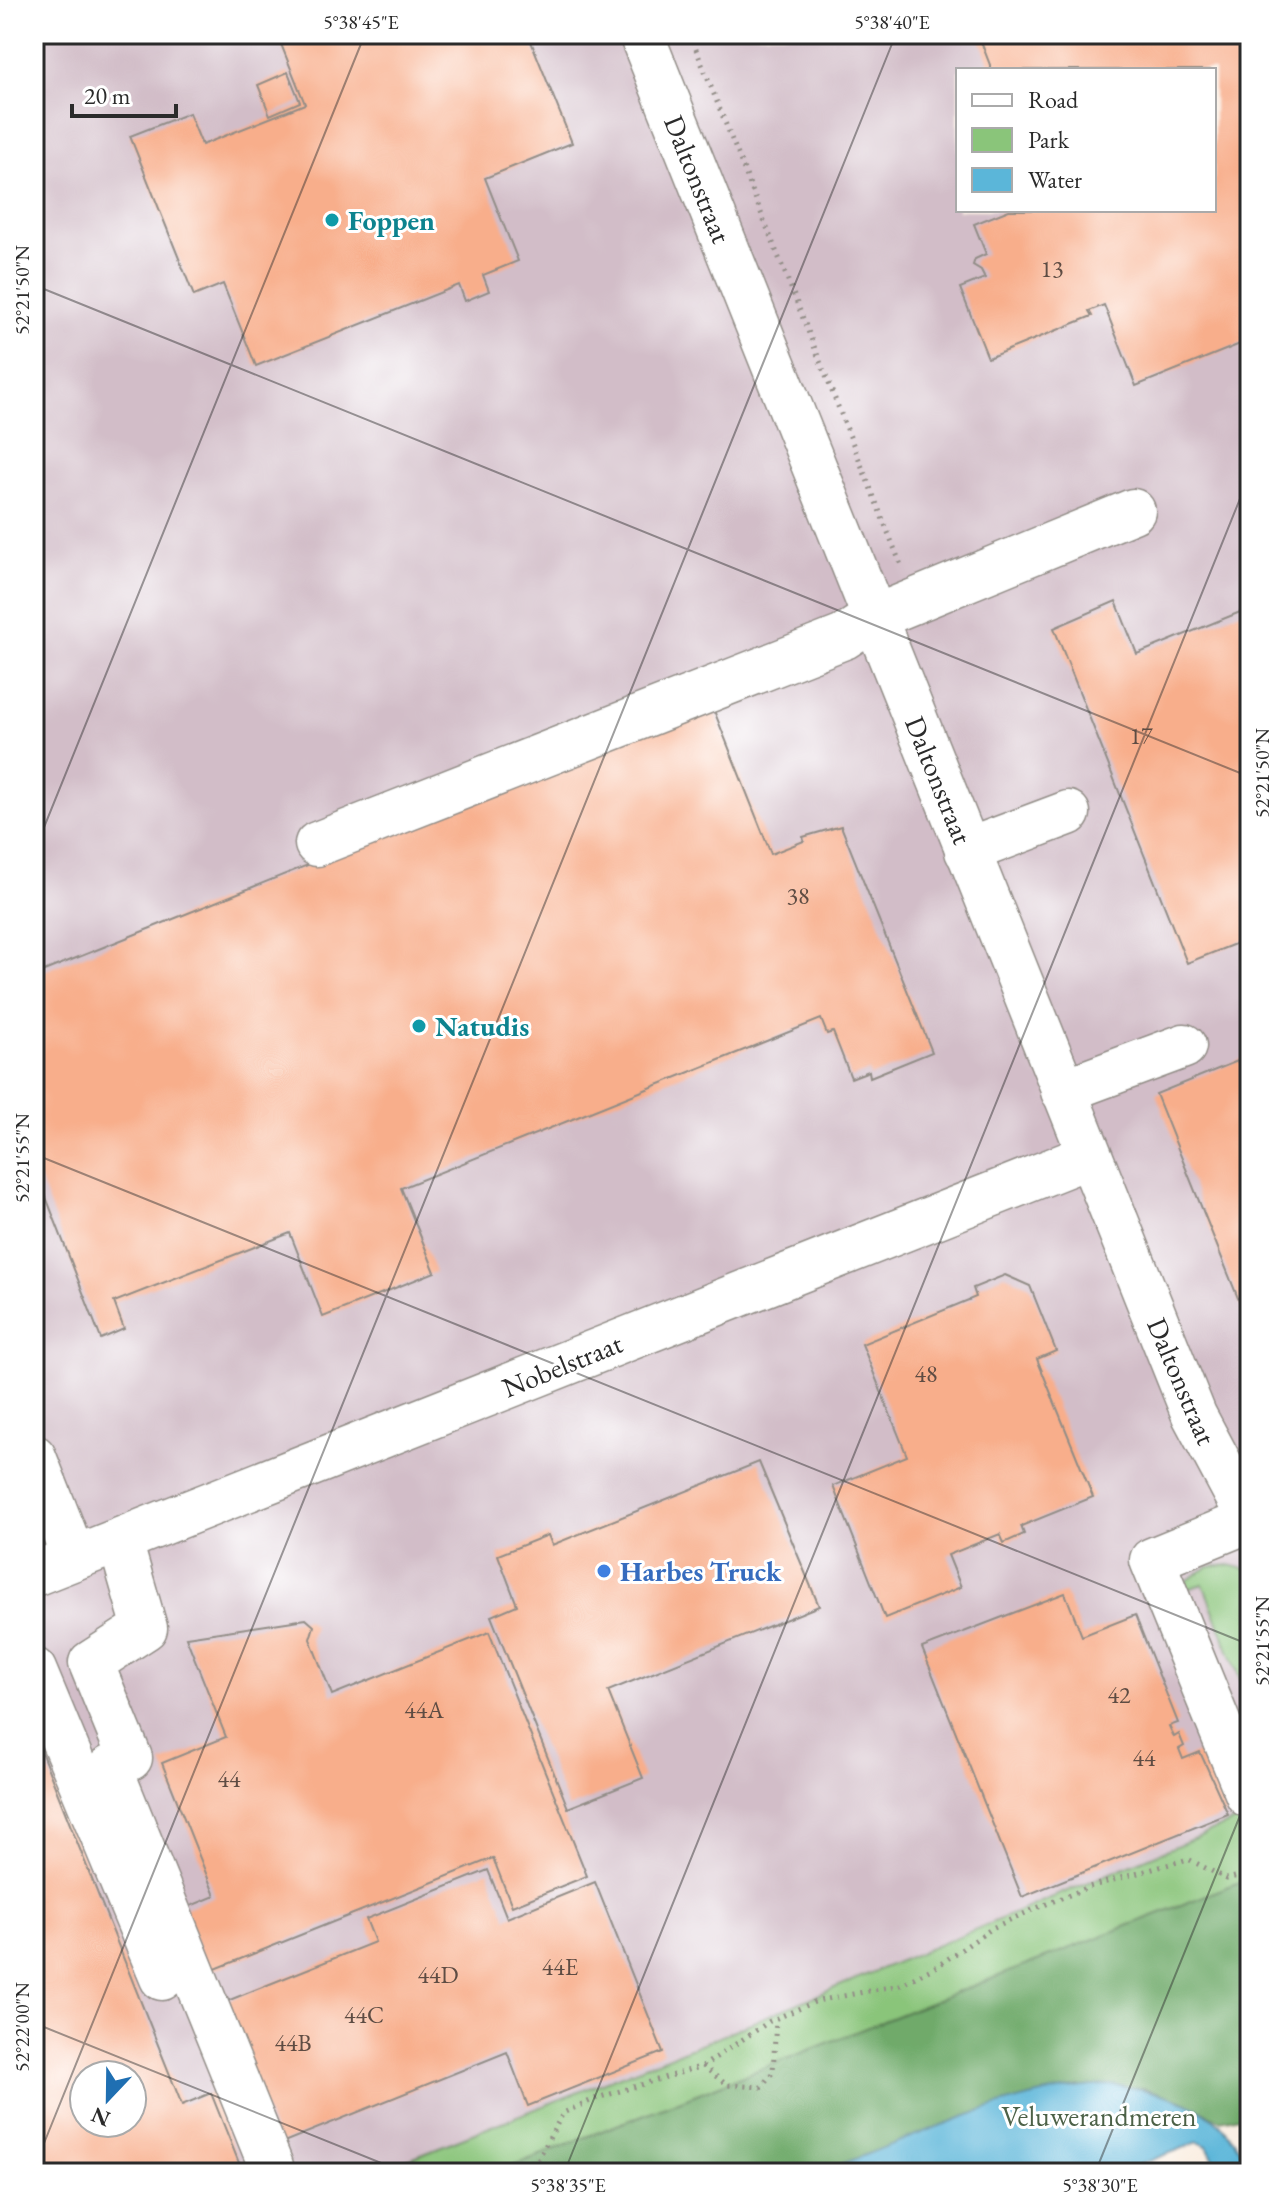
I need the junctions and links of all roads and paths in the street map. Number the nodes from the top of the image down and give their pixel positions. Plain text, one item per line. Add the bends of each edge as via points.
1 (641, 34) edge
2 (1133, 511) dead end
3 (859, 628) junction
4 (1068, 813) dead end
5 (317, 844) dead end
6 (967, 851) junction
7 (1184, 1046) dead end
8 (1063, 1091) junction
9 (1089, 1156) junction
10 (34, 1457) edge
11 (1250, 1520) edge
12 (120, 1541) junction
13 (74, 1558) junction
14 (34, 1574) edge
15 (34, 1670) edge
16 (1248, 1795) dead end
17 (1250, 1873) edge
18 (776, 2019) junction
19 (703, 2066) junction
20 (201, 2071) dead end
21 (271, 2166) dead end
22 (518, 2173) edge

1 - 3 street, Daltonstraat
2 - 3 street
3 - 5 street
3 - 6 street, Daltonstraat
4 - 6 street
6 - 8 street, Daltonstraat
7 - 8 street
8 - 9 street, Daltonstraat
9 - 11 street, Daltonstraat via 1194,1415
9 - 12 street, Nobelstraat
10 - 13 street
11 - 16 street via 1152,1560
12 - 13 street, Nobelstraat
12 - 21 street via 145,1628 91,1663 130,1758 110,1768
13 - 14 street, Nobelstraat
15 - 20 street
17 - 18 path via 1227,1879 1188,1859 1089,1887 1003,1922 900,1985 817,2001
18 - 19 path
18 - 19 path via 773,2072 761,2087 727,2085
19 - 22 path via 563,2113 537,2161

